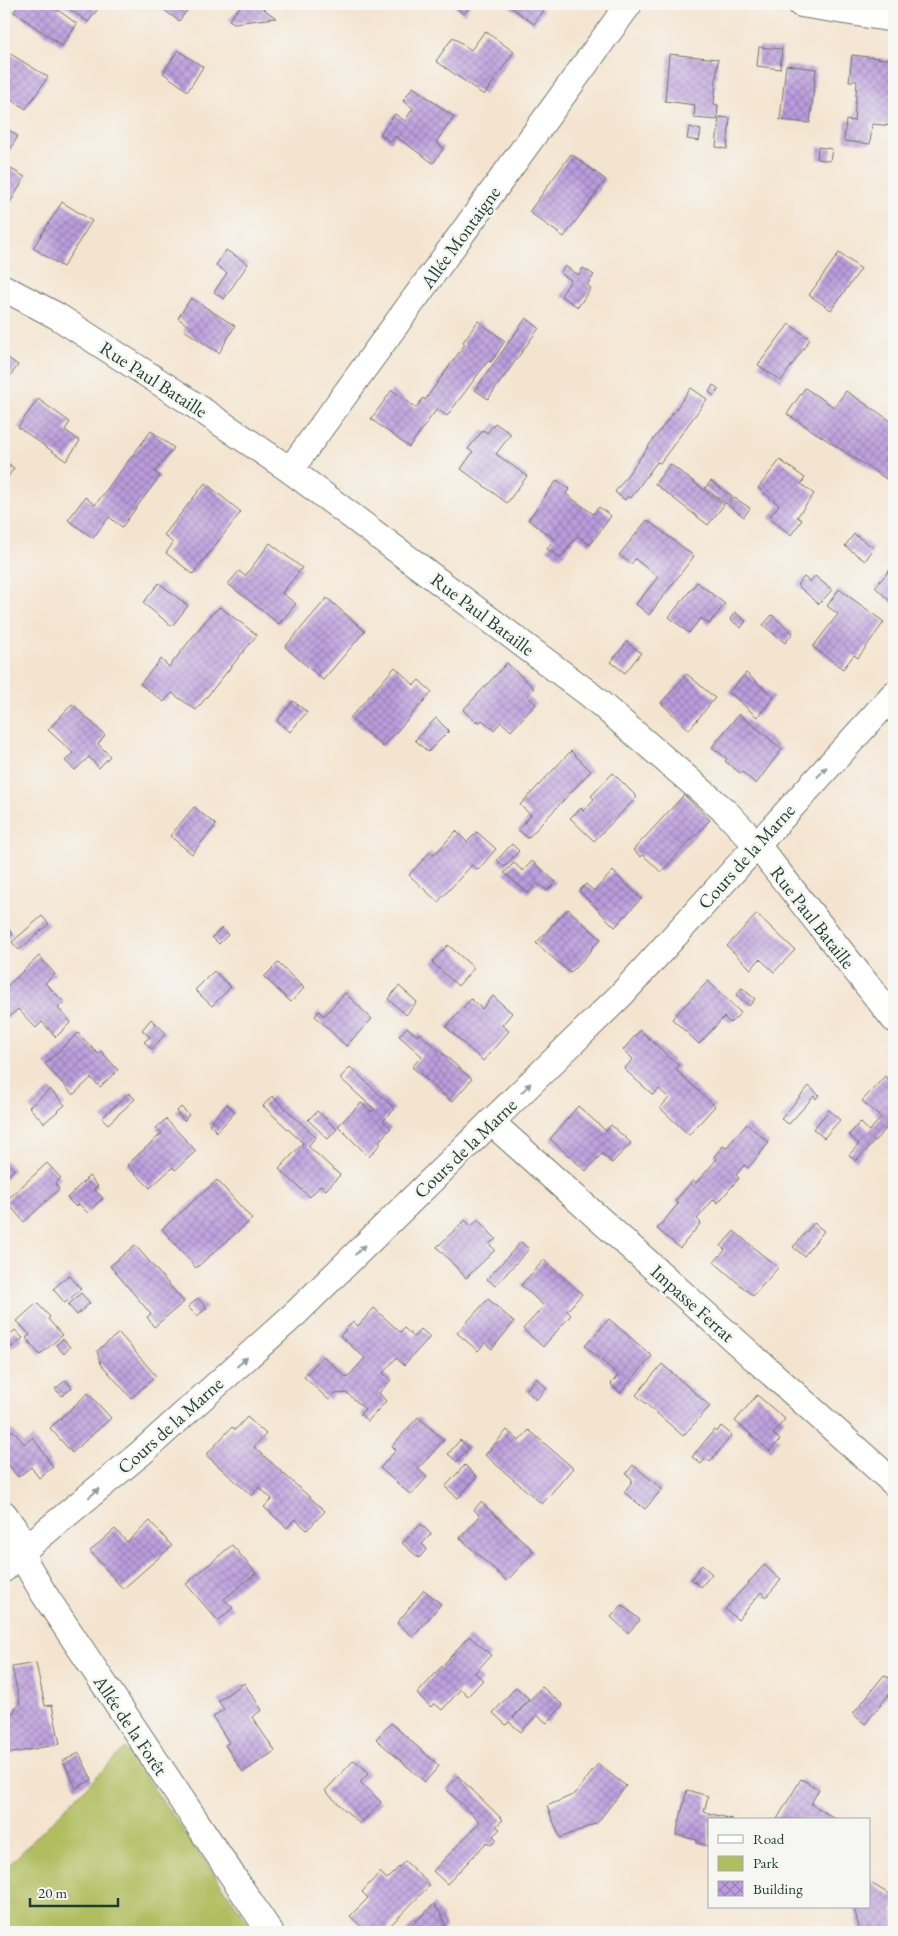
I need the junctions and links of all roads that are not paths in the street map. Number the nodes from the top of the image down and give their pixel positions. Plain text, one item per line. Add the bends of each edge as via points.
1 (629, 4) edge
2 (801, 4) edge
3 (894, 19) edge
4 (4, 288) edge
5 (290, 470) junction
6 (894, 694) edge
7 (756, 844) junction
8 (894, 1019) edge
9 (491, 1122) junction
10 (894, 1483) edge
11 (4, 1514) edge
12 (12, 1561) edge
13 (270, 1932) edge

1 - 5 street, Allée Montaigne
2 - 3 street
4 - 5 street, Rue Paul Bataille via 57,316
5 - 7 street, Rue Paul Bataille via 588,693 726,812
7 -> 6 street, Cours de la Marne
7 - 8 street, Rue Paul Bataille
9 -> 7 street, Cours de la Marne via 621,995
9 - 10 street, Impasse Ferrat
12 -> 9 street, Cours de la Marne via 141,1453 297,1312
11 - 12 street, Allée de la Forêt via 18,1536
12 - 13 street, Allée de la Forêt via 44,1594

